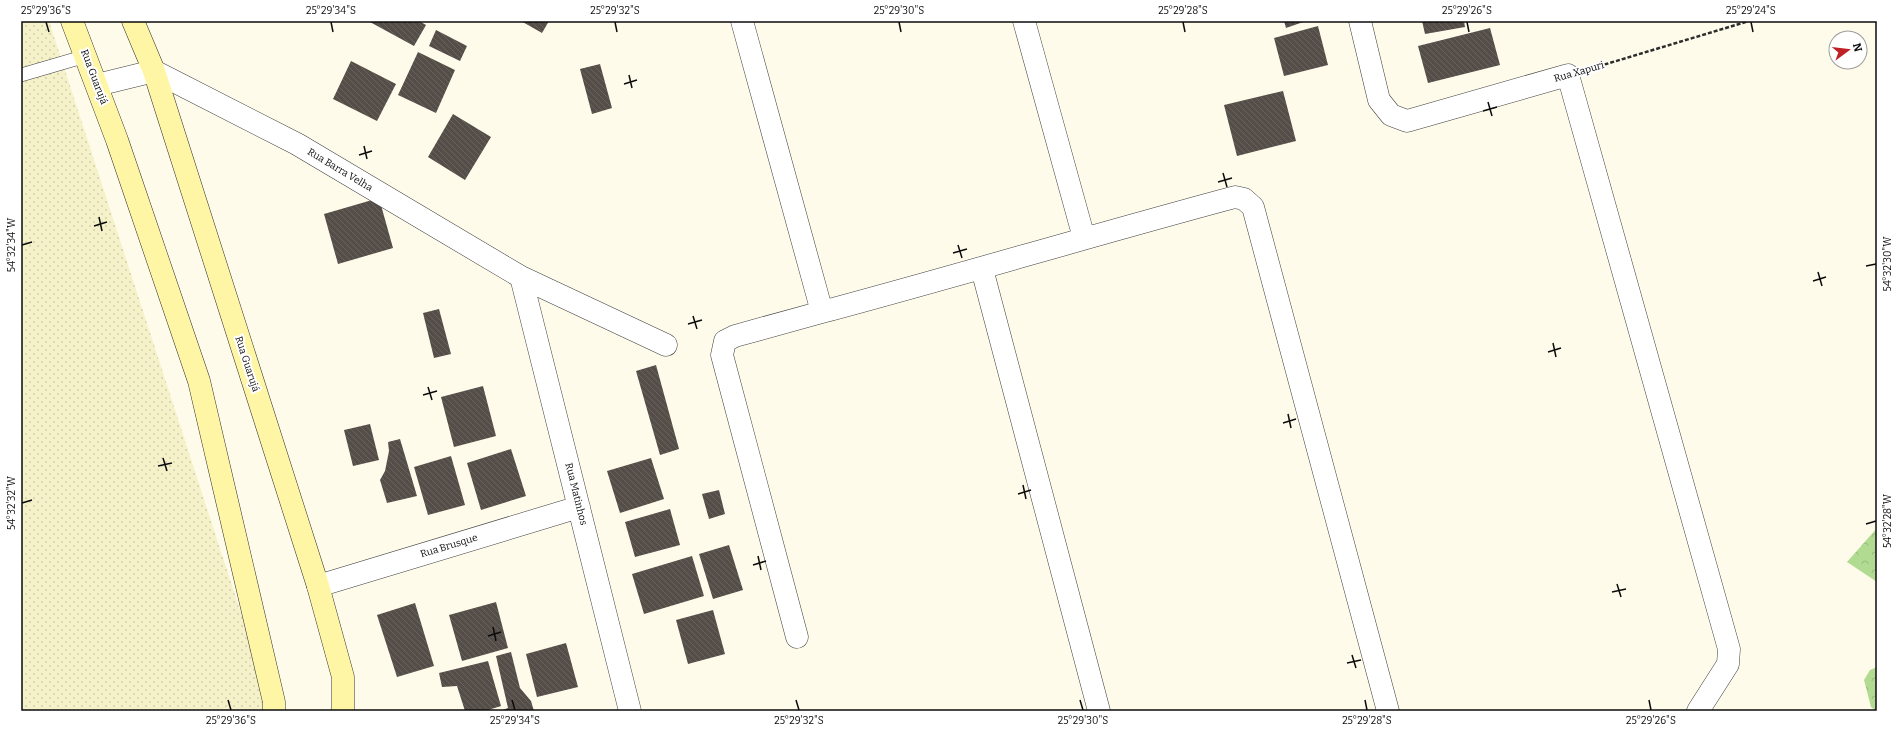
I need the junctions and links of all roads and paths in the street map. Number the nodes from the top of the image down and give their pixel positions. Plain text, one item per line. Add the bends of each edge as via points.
1 (72, 21) edge
2 (133, 21) edge
3 (742, 21) edge
4 (1024, 21) edge
5 (1360, 21) edge
6 (1749, 21) edge
7 (86, 56) junction
8 (154, 71) junction
9 (21, 75) edge
10 (1568, 75) junction
11 (97, 85) junction
12 (1084, 238) junction
13 (982, 269) junction
14 (521, 277) junction
15 (822, 312) junction
16 (666, 345) dead end
17 (579, 507) junction
18 (318, 586) junction
19 (797, 637) dead end
20 (274, 711) edge
21 (343, 711) edge
22 (630, 711) edge
23 (1099, 711) edge
24 (1388, 711) edge
25 (1698, 711) edge

1 - 7 main road, Rua Guarujá
2 - 8 main road, Rua Guarujá
3 - 15 street
4 - 12 street
5 - 10 street, Rua Xapuri via 1379,100 1391,115 1407,121
6 - 10 path, Rua Xapuri
7 - 9 lane
7 - 11 main road, Rua Guarujá
8 - 11 street
8 - 14 street, Rua Barra Velha via 297,144
8 - 18 main road, Rua Guarujá
10 - 25 street via 1729,649 1728,664
11 - 20 main road, Rua Guarujá via 199,381
12 - 13 street
12 - 24 street via 1235,197 1244,199 1253,207
13 - 15 street
13 - 23 street
14 - 16 street, Rua Barra Velha
14 - 17 street, Rua Matinhos
15 - 19 street via 735,336 725,341 722,355
17 - 18 street, Rua Brusque
17 - 22 street, Rua Matinhos
18 - 21 main road, Rua Guarujá via 343,677

